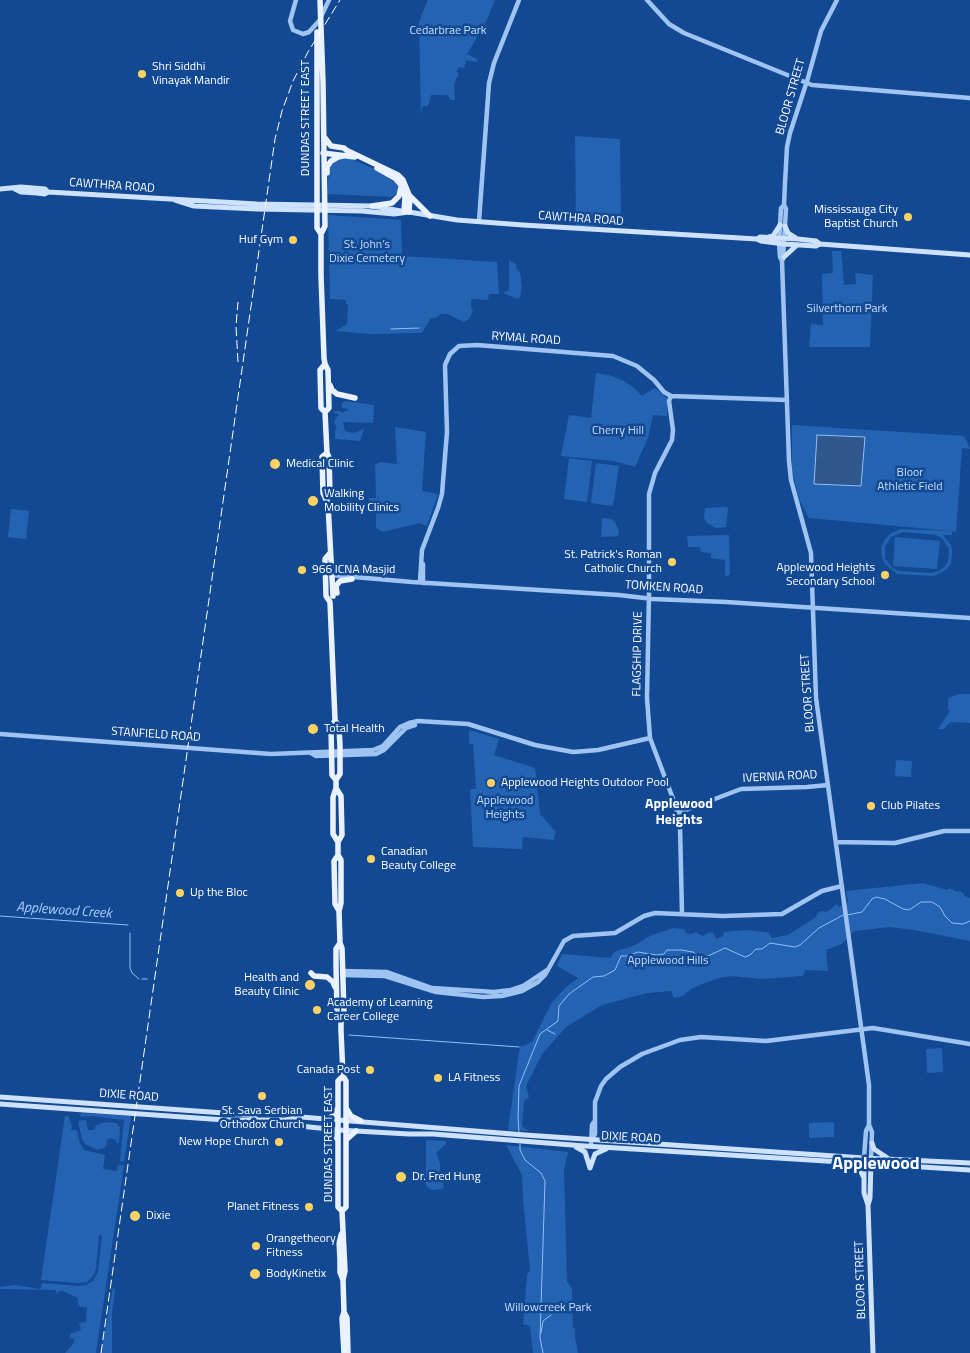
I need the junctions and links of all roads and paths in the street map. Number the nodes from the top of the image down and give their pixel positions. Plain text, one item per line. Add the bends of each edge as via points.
1 (296, 0) edge
2 (318, 0) edge
3 (329, 0) edge
4 (519, 0) edge
5 (647, 0) edge
6 (837, 0) edge
7 (318, 11) junction
8 (806, 83) junction
9 (970, 98) edge
10 (324, 124) junction
11 (317, 151) junction
12 (324, 152) junction
13 (347, 153) junction
14 (401, 185) junction
15 (324, 187) junction
16 (0, 188) edge
17 (408, 191) junction
18 (175, 200) junction
19 (372, 206) junction
20 (406, 212) junction
21 (430, 216) junction
22 (479, 221) junction
23 (782, 225) junction
24 (321, 234) junction
25 (768, 238) junction
26 (757, 239) junction
27 (782, 241) junction
28 (798, 242) junction
29 (970, 255) edge
30 (783, 259) junction
31 (325, 364) junction
32 (329, 379) junction
33 (671, 396) junction
34 (355, 398) dead end
35 (787, 400) junction
36 (325, 412) junction
37 (329, 576) junction
38 (355, 578) junction
39 (422, 582) junction
40 (649, 598) junction
41 (332, 599) junction
42 (814, 607) junction
43 (970, 618) edge
44 (335, 720) junction
45 (0, 734) edge
46 (650, 738) junction
47 (332, 753) junction
48 (340, 753) junction
49 (336, 780) junction
50 (828, 785) junction
51 (678, 813) junction
52 (970, 831) edge
53 (836, 842) junction
54 (842, 886) junction
55 (682, 914) junction
56 (311, 973) dead end
57 (339, 973) junction
58 (336, 994) junction
59 (341, 1018) junction
60 (862, 1030) junction
61 (970, 1044) edge
62 (342, 1076) junction
63 (0, 1097) edge
64 (64, 1101) junction
65 (0, 1104) edge
66 (338, 1107) junction
67 (64, 1108) junction
68 (346, 1108) junction
69 (256, 1119) junction
70 (328, 1119) junction
71 (292, 1120) junction
72 (338, 1120) junction
73 (346, 1120) junction
74 (361, 1121) junction
75 (870, 1125) junction
76 (328, 1129) junction
77 (338, 1130) junction
78 (346, 1130) junction
79 (356, 1131) junction
80 (509, 1137) junction
81 (592, 1139) junction
82 (338, 1140) junction
83 (346, 1140) junction
84 (872, 1143) junction
85 (571, 1145) junction
86 (591, 1146) junction
87 (610, 1147) junction
88 (890, 1159) junction
89 (864, 1161) junction
90 (871, 1161) junction
91 (844, 1162) junction
92 (970, 1163) edge
93 (970, 1170) edge
94 (864, 1179) junction
95 (868, 1205) junction
96 (342, 1211) junction
97 (344, 1312) junction
98 (344, 1353) edge
99 (348, 1353) edge
100 (873, 1353) edge

1 - 3 street via 290,21 295,31 303,34 320,21
2 - 7 main road, DUNDAS STREET EAST
4 - 22 street via 489,83
5 - 8 street via 665,20 684,33
6 - 8 street, BLOOR STREET via 821,31
7 - 10 main road, DUNDAS STREET EAST
7 - 11 main road, DUNDAS STREET EAST
8 - 9 street via 822,87
8 - 23 street, BLOOR STREET via 787,147
10 - 12 main road, DUNDAS STREET EAST
10 - 13 main road via 328,143 344,148
11 - 12 main road
11 - 24 main road, DUNDAS STREET EAST via 316,216
12 - 13 main road
12 - 15 main road, DUNDAS STREET EAST
13 - 14 main road via 390,174
13 - 15 main road via 329,164
13 - 17 main road via 394,171
14 - 19 main road via 397,199 389,204
14 - 20 main road
15 - 24 main road, DUNDAS STREET EAST via 325,226
16 - 18 main road, CAWTHRA ROAD via 37,194
17 - 20 main road via 410,201
17 - 21 main road
18 - 19 main road, CAWTHRA ROAD
18 - 20 main road, CAWTHRA ROAD via 194,206
19 - 20 main road, CAWTHRA ROAD
20 - 21 main road, CAWTHRA ROAD
21 - 22 main road, CAWTHRA ROAD
22 - 26 main road, CAWTHRA ROAD
23 - 25 main road
23 - 27 street, BLOOR STREET
23 - 28 main road
24 - 31 main road, DUNDAS STREET EAST
25 - 26 main road, CAWTHRA ROAD
25 - 27 main road, CAWTHRA ROAD
26 - 27 main road, CAWTHRA ROAD
27 - 28 main road, CAWTHRA ROAD
27 - 30 street, BLOOR STREET
28 - 29 main road, CAWTHRA ROAD via 816,246
28 - 30 main road
30 - 35 street, BLOOR STREET
31 - 32 main road, DUNDAS STREET EAST
31 - 36 main road, DUNDAS STREET EAST via 320,370 321,408
32 - 34 main road via 335,393
32 - 36 main road, DUNDAS STREET EAST via 330,408
33 - 35 street
33 - 39 street, RYMAL ROAD via 637,366 614,356 470,345 455,349 446,364 447,432 442,494 424,547
33 - 40 street, FLAGSHIP DRIVE via 672,440 648,494
35 - 42 street, BLOOR STREET via 790,472 811,553
36 - 37 main road, DUNDAS STREET EAST via 327,452 322,457 330,553 325,559
37 - 38 street, TOMKEN ROAD
37 - 41 main road, DUNDAS STREET EAST via 326,596
38 - 39 street, TOMKEN ROAD
38 - 41 main road via 339,582 337,594
39 - 40 street, TOMKEN ROAD
40 - 42 street, TOMKEN ROAD
40 - 46 street, FLAGSHIP DRIVE via 647,698
41 - 44 main road, DUNDAS STREET EAST
42 - 43 street, TOMKEN ROAD
42 - 50 street, BLOOR STREET via 816,698
44 - 47 main road, DUNDAS STREET EAST via 331,728
44 - 48 main road, DUNDAS STREET EAST via 339,727
45 - 47 street, STANFIELD ROAD via 253,753
46 - 48 street, STANFIELD ROAD via 598,750 573,752 538,746 468,724 423,722 406,728 380,752
46 - 51 street, FLAGSHIP DRIVE
47 - 48 street, STANFIELD ROAD
47 - 49 main road, DUNDAS STREET EAST via 332,775
48 - 49 main road, DUNDAS STREET EAST via 340,774
49 - 57 main road, DUNDAS STREET EAST via 341,796 342,834 334,861 335,904 339,911 340,943 336,948
50 - 51 street, IVERNIA ROAD via 741,789
50 - 53 street, BLOOR STREET
51 - 55 street, FLAGSHIP DRIVE
52 - 53 street via 944,831 895,843
53 - 54 street, BLOOR STREET
54 - 55 street via 822,891 782,914
54 - 60 street, BLOOR STREET
55 - 57 street via 649,914 612,934 572,936 564,941 548,969 511,990 432,988 386,972
56 - 58 main road via 330,978
57 - 58 main road, DUNDAS STREET EAST
57 - 59 main road, DUNDAS STREET EAST via 344,1014
58 - 59 main road, DUNDAS STREET EAST via 337,1014
59 - 62 main road, DUNDAS STREET EAST
60 - 61 street via 881,1029
60 - 75 street, BLOOR STREET
60 - 81 street via 766,1041 702,1037 674,1042 642,1054 608,1076 601,1086
62 - 66 main road, DUNDAS STREET EAST via 338,1081
62 - 68 main road, DUNDAS STREET EAST via 346,1081
63 - 64 main road, DIXIE ROAD
64 - 67 main road
64 - 69 main road, DIXIE ROAD via 252,1115
65 - 67 main road, DIXIE ROAD
66 - 70 main road
66 - 72 main road, DUNDAS STREET EAST
67 - 69 main road, DIXIE ROAD via 225,1120
68 - 73 main road, DUNDAS STREET EAST
68 - 74 main road via 351,1116
69 - 71 main road, DIXIE ROAD
70 - 71 main road, DIXIE ROAD via 300,1117
70 - 72 main road, DIXIE ROAD
71 - 76 main road, DIXIE ROAD via 300,1126
72 - 73 main road, DIXIE ROAD
72 - 77 main road, DUNDAS STREET EAST
73 - 74 main road, DIXIE ROAD
73 - 78 main road, DUNDAS STREET EAST
74 - 80 main road, DIXIE ROAD
75 - 84 street, BLOOR STREET
75 - 89 street, BLOOR STREET via 866,1131
76 - 77 main road, DIXIE ROAD
76 - 82 main road
77 - 78 main road, DIXIE ROAD
77 - 82 main road, DUNDAS STREET EAST
78 - 79 main road, DIXIE ROAD
78 - 83 main road, DUNDAS STREET EAST
79 - 80 main road, DIXIE ROAD
79 - 83 main road
80 - 81 main road, DIXIE ROAD
80 - 85 main road, DIXIE ROAD
81 - 86 street
81 - 89 main road, DIXIE ROAD
82 - 96 main road, DUNDAS STREET EAST via 338,1208
83 - 96 main road, DUNDAS STREET EAST via 346,1207
84 - 88 main road
84 - 90 street, BLOOR STREET
85 - 86 main road, DIXIE ROAD
85 - 87 main road via 584,1152 590,1168 596,1154
86 - 87 main road, DIXIE ROAD
87 - 91 main road, DIXIE ROAD
88 - 90 main road, DIXIE ROAD
88 - 92 main road, DIXIE ROAD
89 - 90 main road, DIXIE ROAD
89 - 91 main road, DIXIE ROAD
89 - 94 main road, BLOOR STREET
90 - 93 main road, DIXIE ROAD
90 - 95 main road, BLOOR STREET
91 - 94 main road via 860,1170
94 - 95 main road, BLOOR STREET
95 - 100 main road, BLOOR STREET
96 - 97 main road, DUNDAS STREET EAST via 340,1272
97 - 98 main road, DUNDAS STREET EAST
97 - 99 main road, DUNDAS STREET EAST

